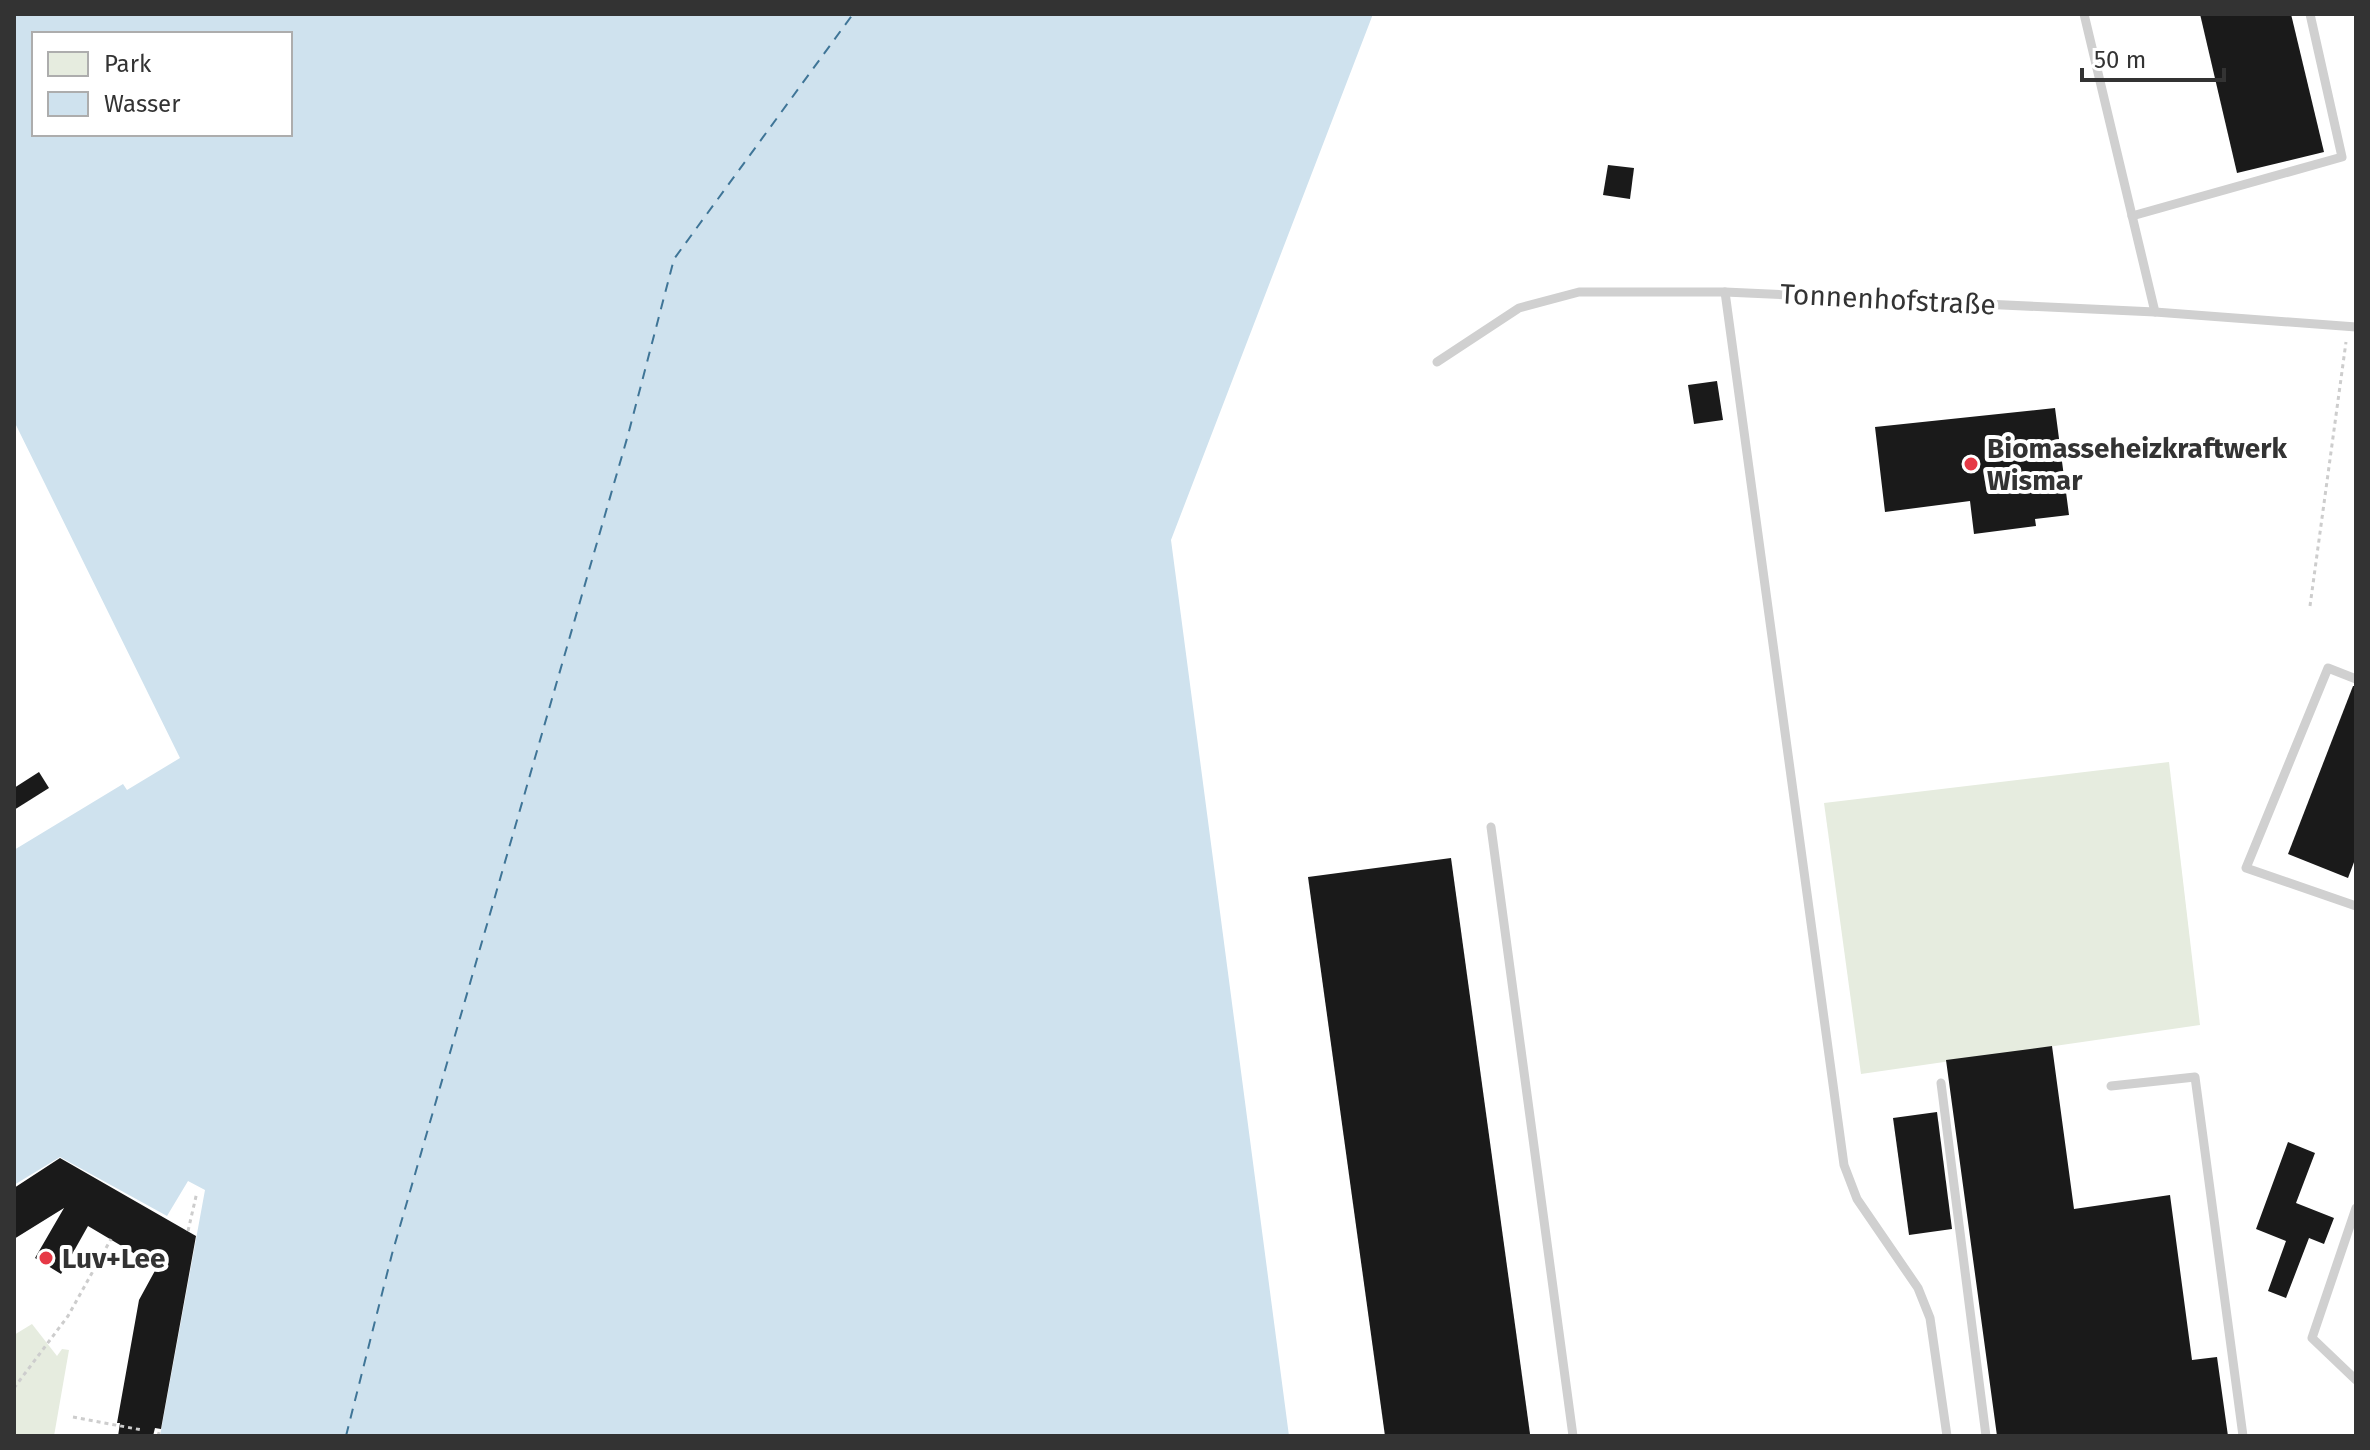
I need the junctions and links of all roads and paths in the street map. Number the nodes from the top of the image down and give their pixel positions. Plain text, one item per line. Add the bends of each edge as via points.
1 (2084, 14) edge
2 (2310, 14) edge
3 (2132, 216) junction
4 (1725, 292) junction
5 (2155, 312) junction
6 (2352, 326) edge
7 (1437, 362) dead end
8 (2310, 606) dead end
9 (2356, 679) edge
10 (1491, 827) dead end
11 (2356, 906) edge
12 (1941, 1083) dead end
13 (2111, 1086) dead end
14 (197, 1192) dead end
15 (2356, 1208) edge
16 (188, 1231) dead end
17 (111, 1239) dead end
18 (2356, 1380) edge
19 (14, 1388) edge
20 (73, 1417) dead end
21 (142, 1430) dead end
22 (1573, 1436) edge
23 (1947, 1436) edge
24 (1986, 1436) edge
25 (2243, 1436) edge

1 - 3 lane
2 - 3 lane via 2342,157
3 - 5 lane
4 - 5 lane, Tonnenhofstraße
4 - 7 lane, Tonnenhofstraße via 1579,292 1519,308
4 - 23 lane via 1844,1165 1857,1199 1918,1288 1930,1318
5 - 6 lane, Tonnenhofstraße
6 - 8 path
9 - 11 lane via 2328,668 2246,868
10 - 22 lane
12 - 24 lane
13 - 25 lane via 2195,1077
14 - 16 path
15 - 18 lane via 2312,1338
17 - 19 path via 68,1316
20 - 21 path

